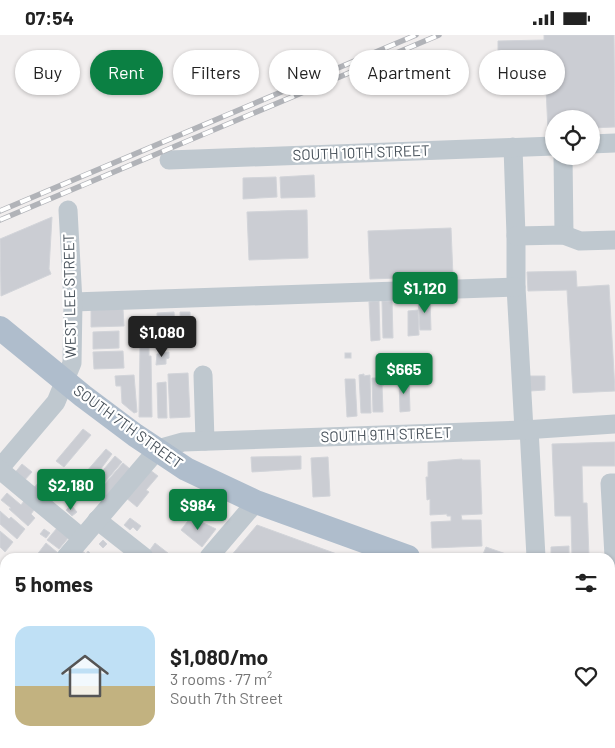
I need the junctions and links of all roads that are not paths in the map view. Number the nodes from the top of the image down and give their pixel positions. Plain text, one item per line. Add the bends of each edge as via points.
1 (615, 143) edge
2 (600, 144) edge
3 (545, 146) edge
4 (514, 147) junction
5 (168, 160) dead end
6 (563, 165) edge
7 (68, 210) dead end
8 (564, 235) junction
9 (516, 236) junction
10 (615, 240) edge
11 (516, 287) junction
12 (72, 301) junction
13 (0, 328) edge
14 (202, 375) dead end
15 (65, 381) junction
16 (615, 425) edge
17 (526, 429) junction
18 (205, 441) junction
19 (158, 449) junction
20 (1, 465) edge
21 (615, 483) edge
22 (256, 501) junction
23 (98, 520) junction
24 (82, 538) junction
25 (69, 553) edge
26 (139, 553) edge
27 (212, 553) edge
28 (397, 553) edge
29 (536, 553) edge
30 (614, 553) edge

1 - 2 street
3 - 4 street, SOUTH 10TH STREET
4 - 5 street, SOUTH 10TH STREET
4 - 9 street
6 - 8 street
7 - 12 street, WEST LEE STREET
8 - 9 street
8 - 10 street via 580,241
9 - 11 street
11 - 12 street
11 - 17 street
12 - 15 street, WEST LEE STREET via 72,363
13 - 15 main road, SOUTH 7TH STREET
14 - 18 street
15 - 19 main road, SOUTH 7TH STREET
15 - 20 street, WEST LEE STREET via 56,402
16 - 17 street, SOUTH 9TH STREET
17 - 18 street, SOUTH 9TH STREET
17 - 29 street
18 - 19 street, SOUTH 9TH STREET via 183,442
19 - 22 main road, SOUTH 7TH STREET via 186,469
19 - 23 street
20 - 24 street
21 - 30 street via 610,483
22 - 27 street
22 - 28 main road, SOUTH 7TH STREET
23 - 24 street
23 - 26 street
24 - 25 street

